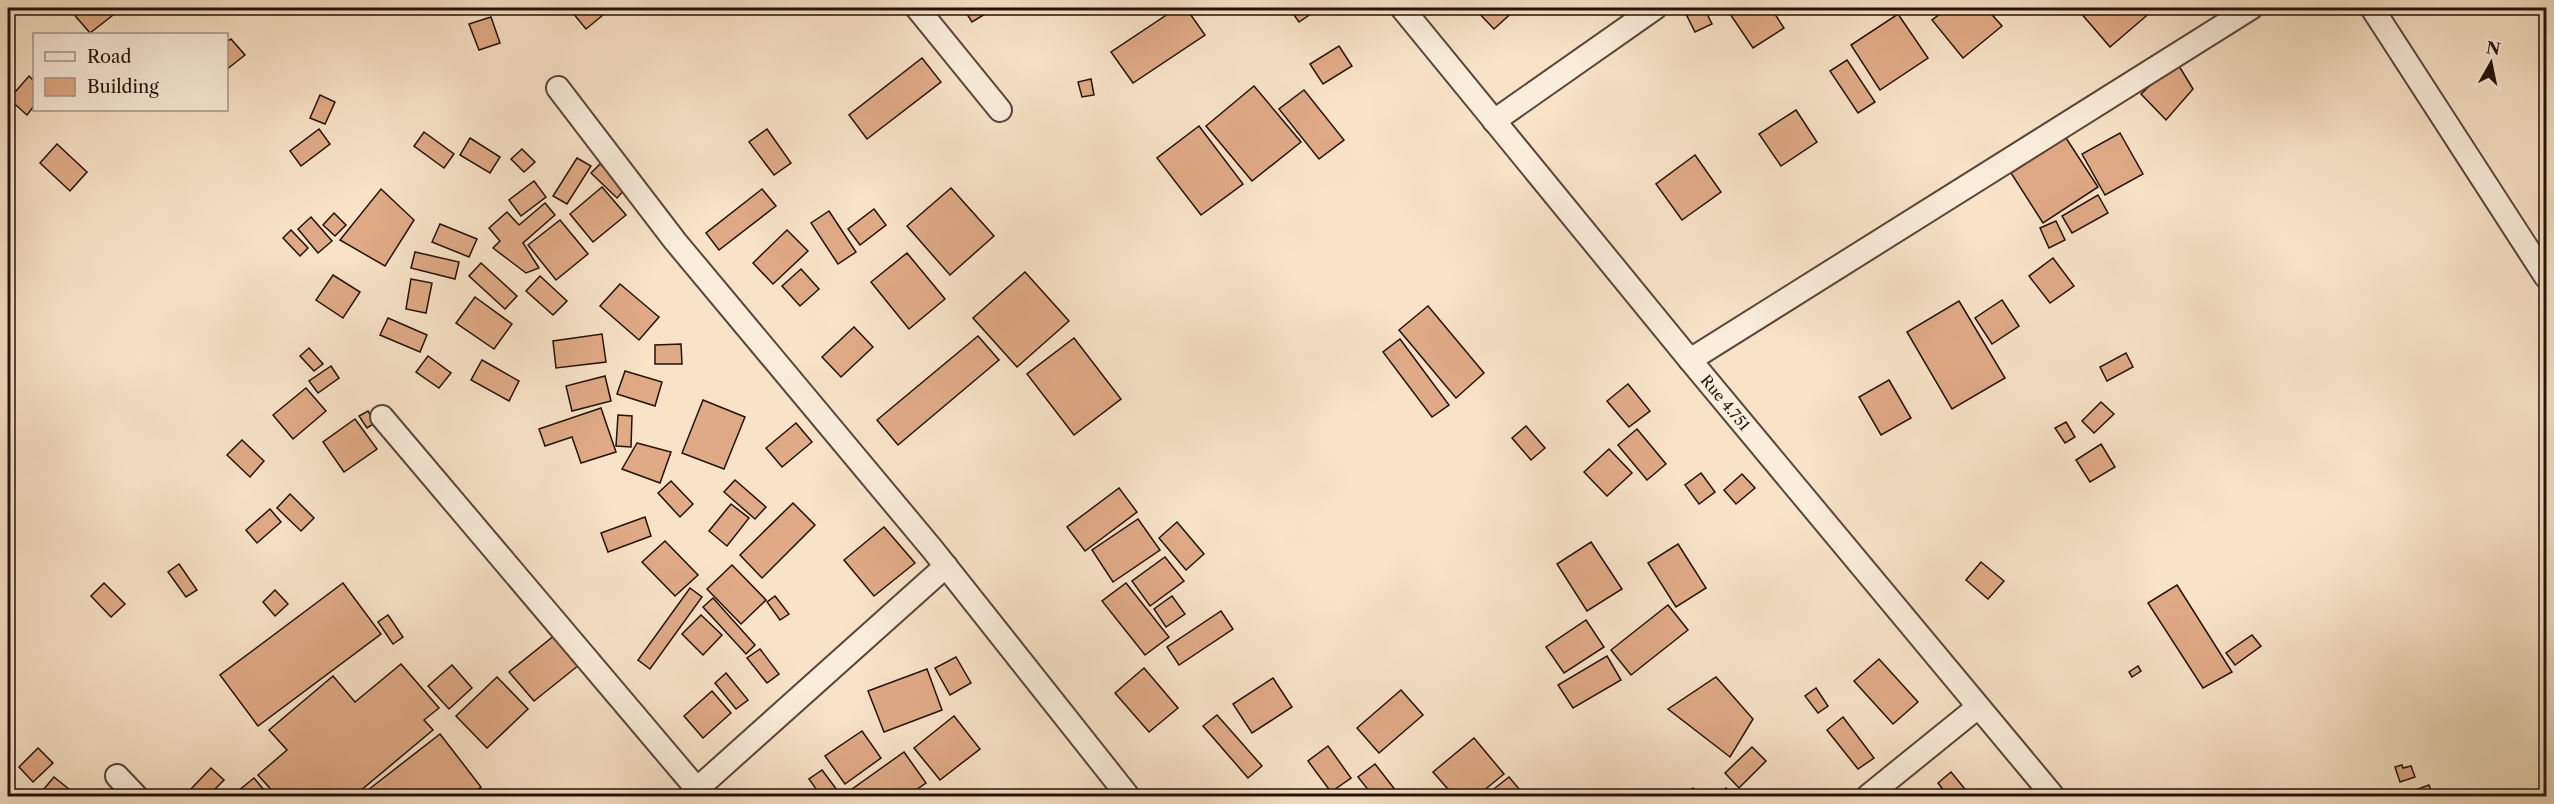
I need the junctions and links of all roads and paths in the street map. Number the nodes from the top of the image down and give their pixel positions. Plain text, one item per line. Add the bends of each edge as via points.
1 (917, 8) edge
2 (1402, 8) edge
3 (1655, 8) edge
4 (2251, 8) edge
5 (2372, 8) edge
6 (558, 88) dead end
7 (1000, 110) dead end
8 (1494, 121) junction
9 (2547, 277) edge
10 (1690, 360) junction
11 (382, 417) dead end
12 (946, 566) junction
13 (1978, 707) junction
14 (117, 776) dead end
15 (692, 793) edge
16 (136, 796) edge
17 (1128, 796) edge
18 (1868, 796) edge
19 (2053, 796) edge

1 - 7 street
2 - 8 street, Rue 4.751
3 - 8 street
4 - 10 street
5 - 9 street
6 - 12 street via 675,241
8 - 10 street, Rue 4.751
10 - 13 street, Rue 4.751
11 - 15 street
12 - 15 street
12 - 17 street
13 - 18 street
13 - 19 street, Rue 4.751
14 - 16 street

